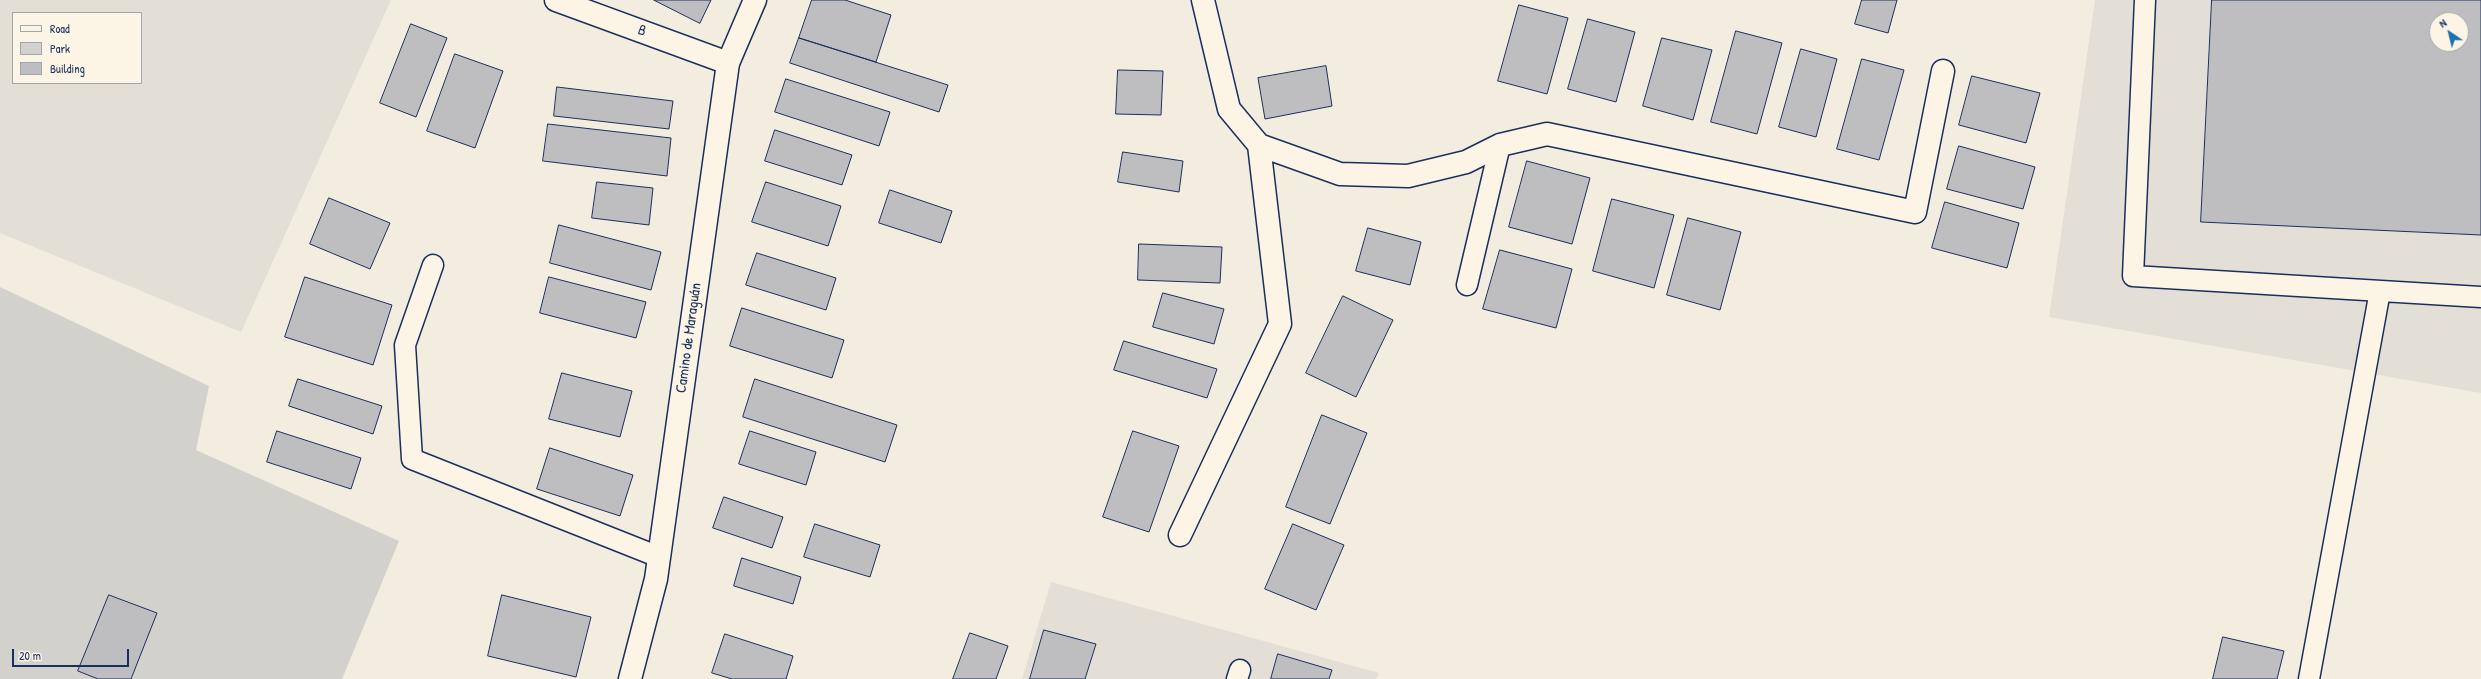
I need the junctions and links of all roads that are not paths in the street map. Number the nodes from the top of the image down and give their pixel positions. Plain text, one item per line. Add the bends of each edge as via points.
1 (556, 0) edge
2 (755, 0) edge
3 (1203, 0) edge
4 (2145, 0) edge
5 (728, 63) junction
6 (1943, 71) dead end
7 (1259, 145) junction
8 (1500, 145) junction
9 (433, 265) dead end
10 (1467, 285) dead end
11 (2380, 291) junction
12 (2481, 297) edge
13 (1180, 535) dead end
14 (659, 557) junction
15 (630, 679) edge
16 (2309, 679) edge

1 - 5 street, B
2 - 5 street, Camino de Maraguán
3 - 7 street via 1229,110
4 - 11 lane via 2133,276
5 - 14 street, Camino de Maraguán
6 - 8 street via 1915,212 1547,134
7 - 8 street via 1340,174 1408,176 1466,162
7 - 13 street via 1280,324
8 - 10 lane
9 - 14 lane via 405,345 412,459
11 - 12 lane
11 - 16 lane
14 - 15 street, Camino de Maraguán via 656,579

